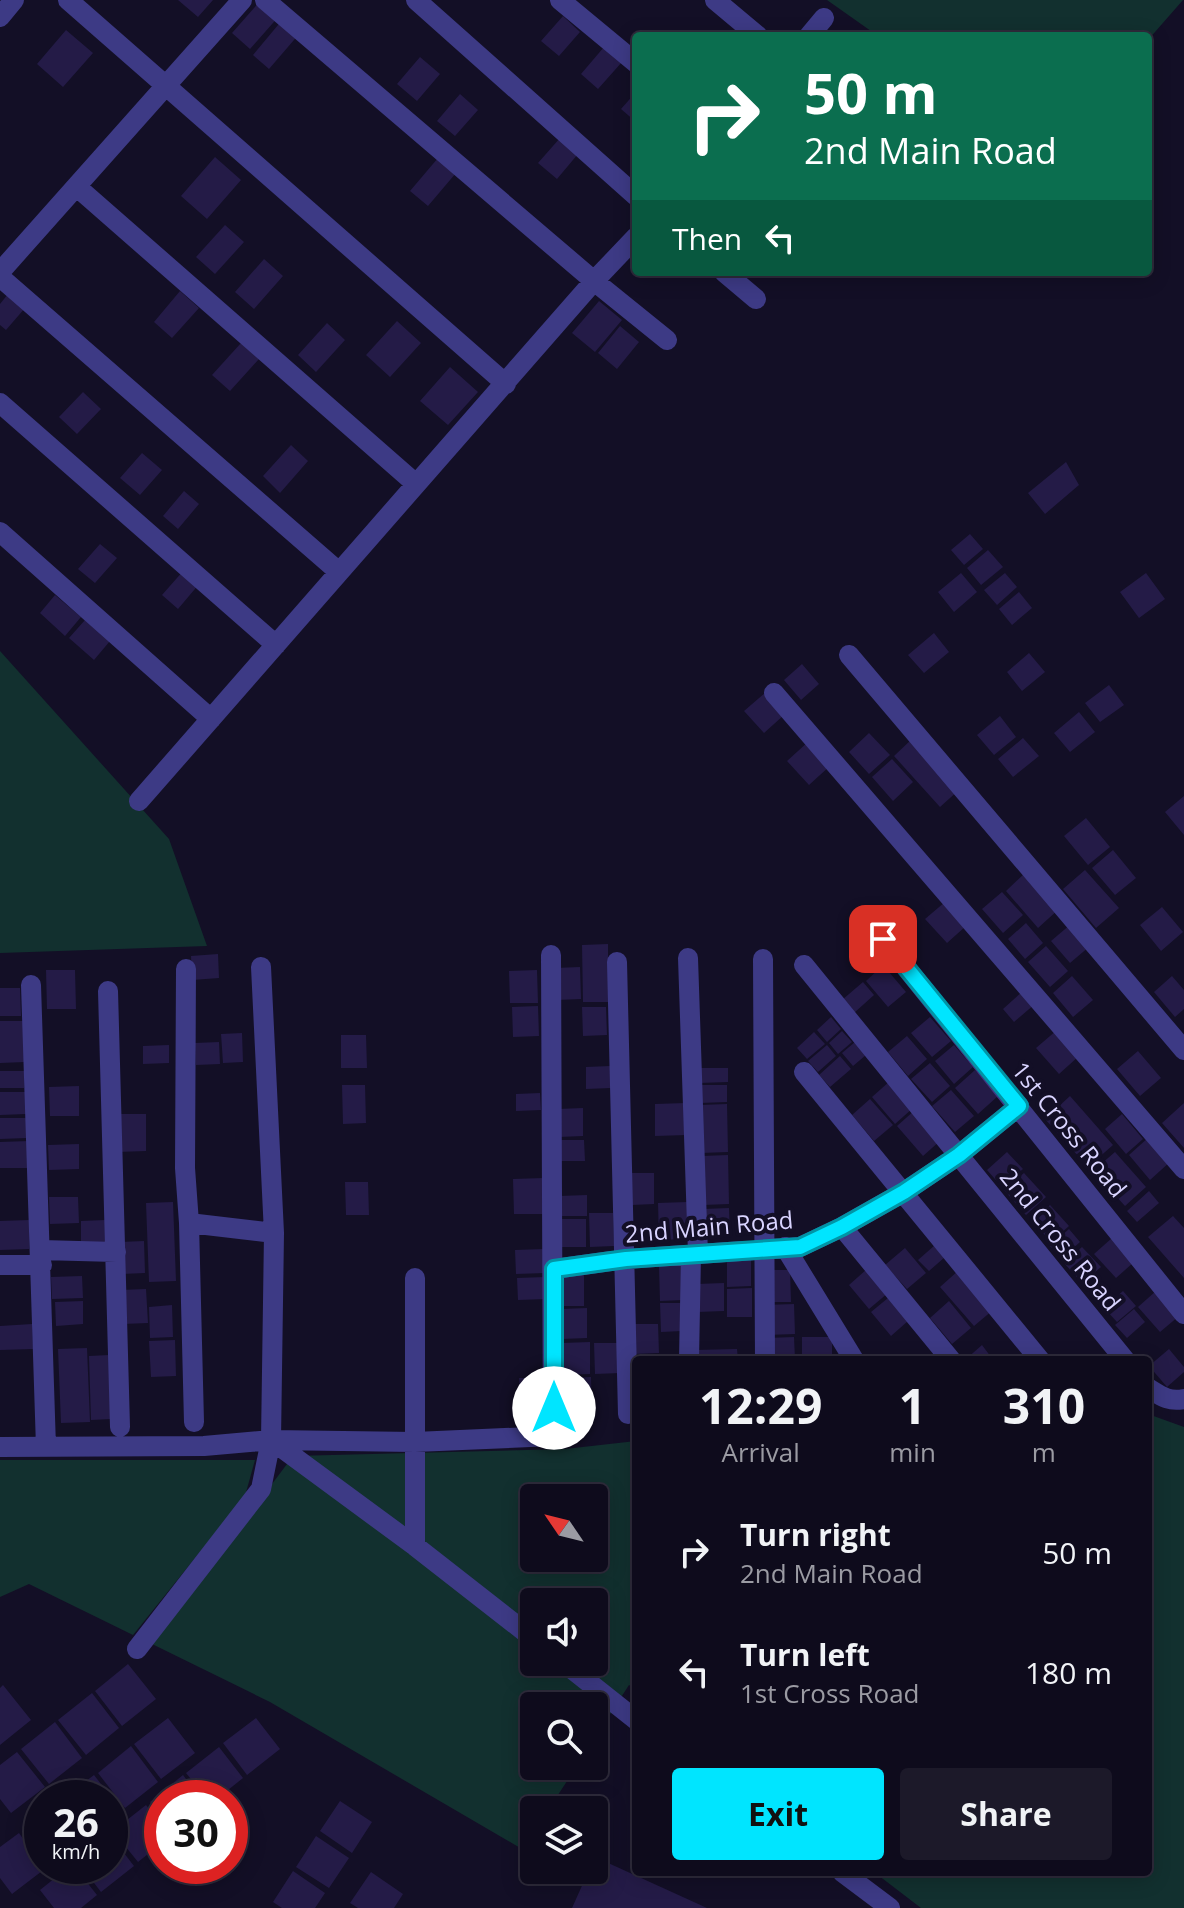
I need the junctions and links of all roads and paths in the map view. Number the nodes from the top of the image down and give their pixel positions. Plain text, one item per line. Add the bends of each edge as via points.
1 (14, 0) edge
2 (68, 0) edge
3 (242, 0) edge
4 (265, 0) edge
5 (416, 0) edge
6 (560, 0) edge
7 (715, 0) edge
8 (0, 17) edge
9 (824, 18) dead end
10 (753, 32) edge
11 (812, 32) edge
12 (632, 60) edge
13 (166, 85) junction
14 (77, 187) junction
15 (632, 192) edge
16 (632, 241) edge
17 (0, 275) edge
18 (729, 276) edge
19 (594, 281) junction
20 (756, 299) dead end
21 (667, 340) dead end
22 (506, 384) junction
23 (0, 403) edge
24 (416, 484) junction
25 (0, 532) edge
26 (339, 572) junction
27 (276, 645) junction
28 (849, 655) dead end
29 (774, 693) dead end
30 (211, 719) junction
31 (139, 801) dead end
32 (883, 939) dead end
33 (551, 955) dead end
34 (688, 958) dead end
35 (763, 959) dead end
36 (617, 962) dead end
37 (804, 965) dead end
38 (261, 967) dead end
39 (186, 969) dead end
40 (31, 985) dead end
41 (108, 991) dead end
42 (1184, 1050) edge
43 (804, 1072) dead end
44 (1019, 1106) junction
45 (959, 1155) junction
46 (1184, 1169) edge
47 (904, 1192) junction
48 (189, 1223) junction
49 (842, 1227) junction
50 (274, 1233) junction
51 (785, 1247) junction
52 (764, 1248) junction
53 (116, 1252) junction
54 (695, 1254) junction
55 (42, 1257) junction
56 (626, 1259) junction
57 (0, 1265) edge
58 (554, 1269) junction
59 (415, 1278) dead end
60 (1184, 1314) edge
61 (689, 1356) edge
62 (765, 1356) edge
63 (852, 1356) edge
64 (948, 1356) edge
65 (1037, 1356) edge
66 (1122, 1356) edge
67 (1152, 1390) edge
68 (1184, 1399) edge
69 (628, 1414) dead end
70 (194, 1422) dead end
71 (120, 1427) dead end
72 (271, 1440) junction
73 (415, 1442) junction
74 (0, 1447) edge
75 (46, 1447) junction
76 (415, 1546) junction
77 (520, 1628) edge
78 (137, 1649) dead end
79 (581, 1676) edge
80 (632, 1717) edge
81 (847, 1876) edge
82 (890, 1908) edge

1 - 8 street
2 - 13 street
3 - 13 street
4 - 19 street
5 - 15 street
6 - 12 street
7 - 10 street
9 - 11 street
13 - 14 street
13 - 22 street
14 - 17 street
14 - 24 street
16 - 19 street
17 - 26 street
18 - 20 street
19 - 21 street
19 - 22 street
22 - 24 street
23 - 27 street
24 - 26 street
25 - 30 street
26 - 27 street
27 - 30 street
28 - 42 street
29 - 46 street
30 - 31 street
32 - 44 street, 1st Cross Road
33 - 58 street
34 - 54 street
35 - 52 street
36 - 56 street
37 - 45 street, 2nd Cross Road
38 - 50 street
39 - 48 street
40 - 55 street
41 - 53 street
43 - 47 street
44 - 45 street, 2nd Main Road
44 - 60 street, 1st Cross Road
45 - 47 street, 2nd Main Road
45 - 66 street, 2nd Cross Road
47 - 49 street, 2nd Main Road
47 - 65 street
48 - 50 street
48 - 70 street
49 - 51 street, 2nd Main Road via 800,1247
49 - 64 street
50 - 72 street
51 - 52 street, 2nd Main Road
51 - 63 street
52 - 54 street, 2nd Main Road
52 - 62 street
53 - 55 street
53 - 71 street
54 - 56 street, 2nd Main Road
54 - 61 street
55 - 57 street
55 - 75 street
56 - 58 street, 2nd Main Road
56 - 69 street
58 - 73 street via 553,1436
59 - 73 street
67 - 68 street via 1173,1401
72 - 73 street
72 - 75 street
72 - 76 street
72 - 78 street via 261,1489
73 - 76 street
74 - 75 street
76 - 77 street
79 - 80 street
81 - 82 street

